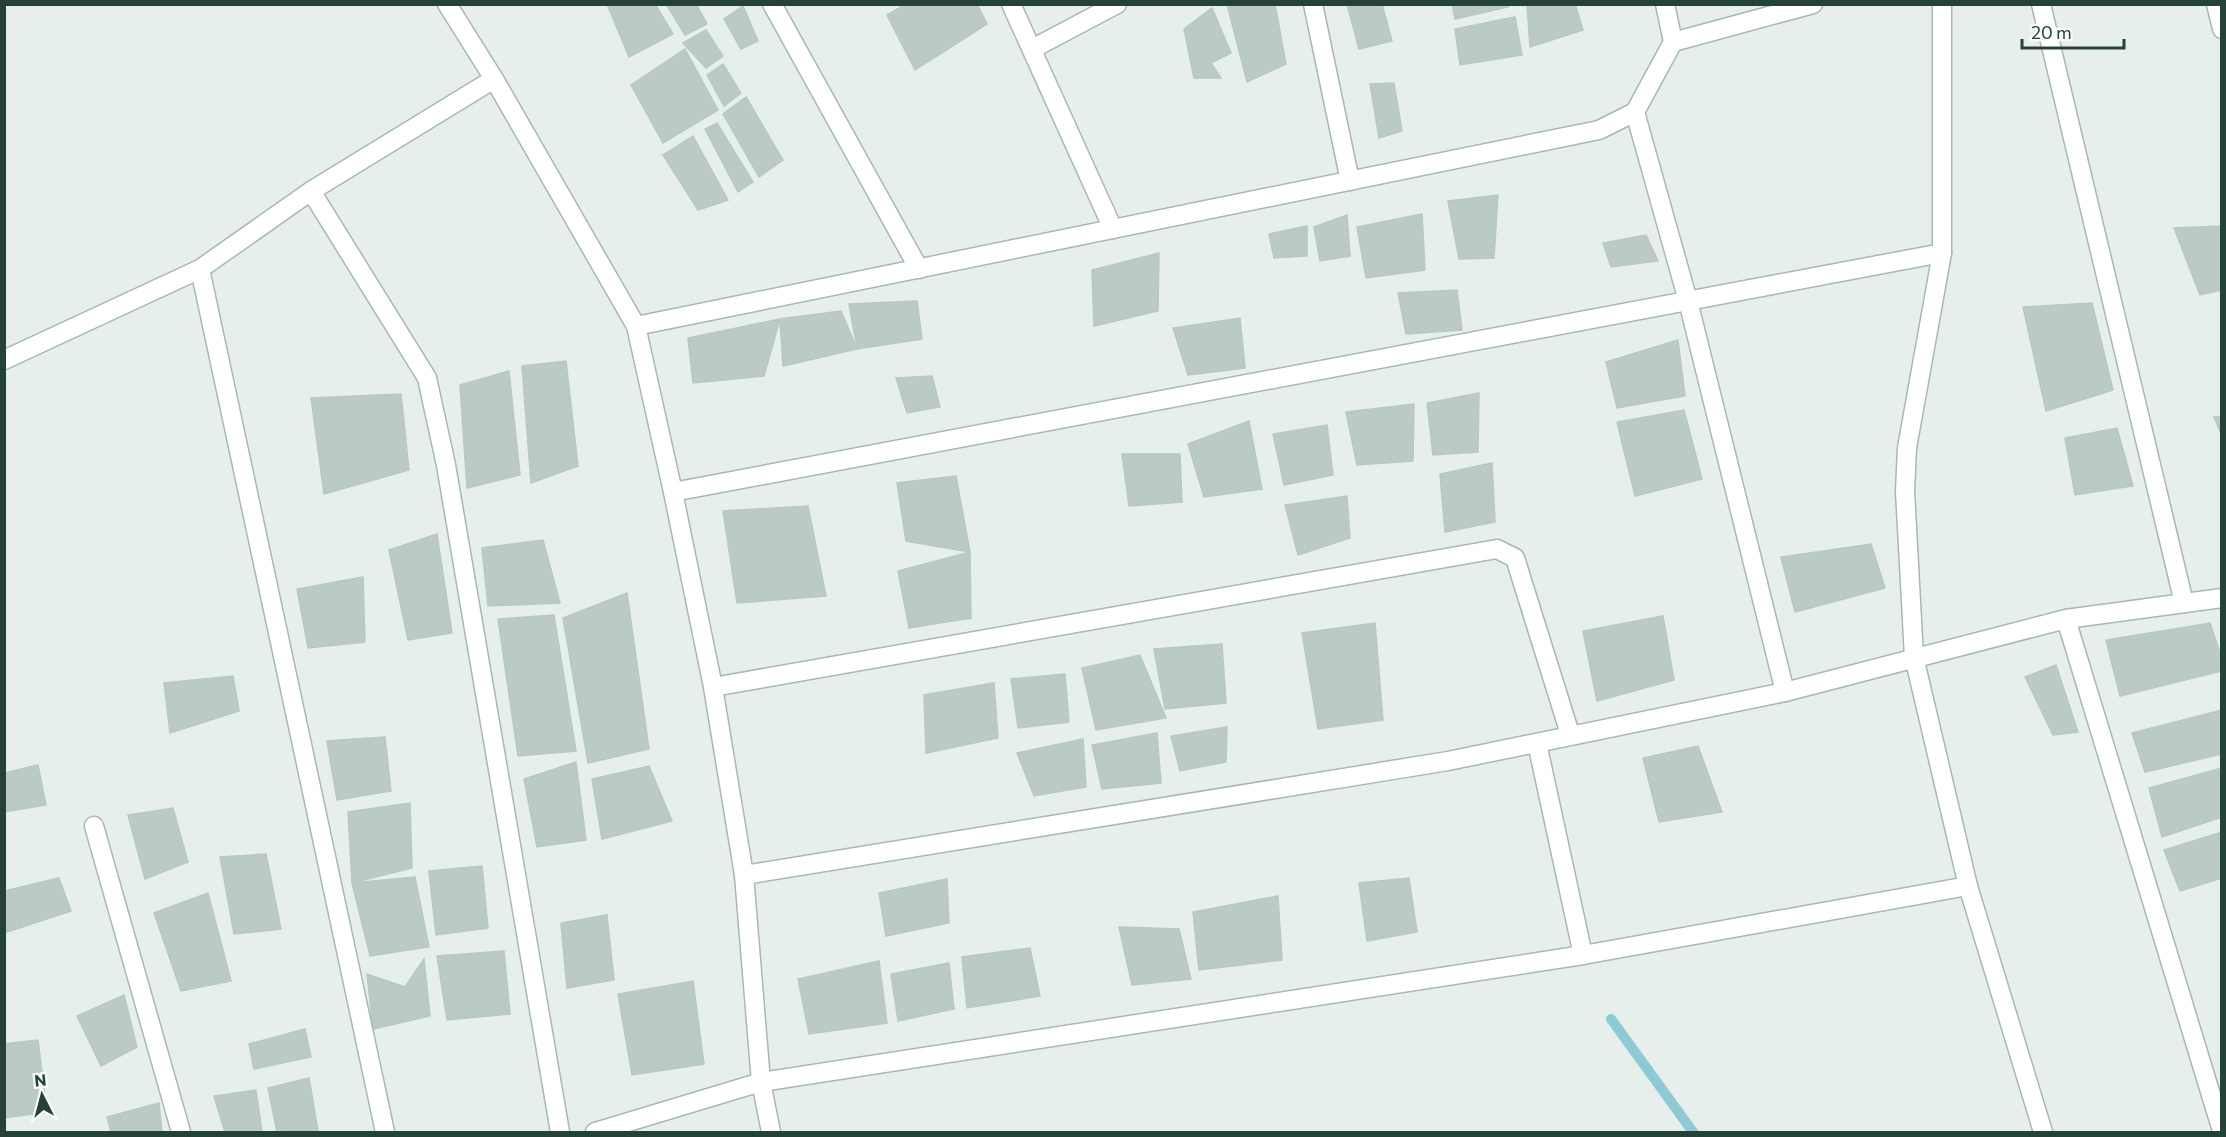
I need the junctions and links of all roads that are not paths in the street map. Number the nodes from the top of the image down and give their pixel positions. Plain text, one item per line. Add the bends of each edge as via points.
1 (447, 4) edge
2 (772, 4) edge
3 (1011, 4) edge
4 (1117, 4) edge
5 (1313, 4) edge
6 (1665, 4) edge
7 (1813, 4) edge
8 (1942, 4) edge
9 (2041, 4) edge
10 (2216, 4) edge
11 (2222, 29) edge
12 (1673, 42) junction
13 (1032, 49) junction
14 (494, 79) junction
15 (1635, 112) junction
16 (1350, 181) junction
17 (311, 191) junction
18 (1113, 229) junction
19 (1942, 253) junction
20 (200, 269) junction
21 (919, 269) junction
22 (1688, 301) junction
23 (636, 326) junction
24 (4, 360) edge
25 (673, 492) junction
26 (2222, 598) edge
27 (2184, 603) junction
28 (2066, 619) junction
29 (1914, 657) junction
30 (713, 687) junction
31 (1785, 692) junction
32 (1570, 734) junction
33 (1537, 743) junction
34 (94, 826) dead end
35 (744, 875) junction
36 (1968, 886) junction
37 (1583, 955) junction
38 (761, 1082) junction
39 (2222, 1131) edge
40 (181, 1132) edge
41 (385, 1132) edge
42 (560, 1132) edge
43 (595, 1132) edge
44 (771, 1132) edge
45 (2043, 1132) edge

1 - 14 street
2 - 21 street
3 - 13 street
4 - 13 street
5 - 16 street
6 - 12 street
7 - 12 street
8 - 19 street
9 - 27 street
10 - 11 street
12 - 15 street
13 - 18 street
14 - 17 street
14 - 23 street
15 - 16 street via 1599,130
15 - 22 street
16 - 18 street
17 - 20 street
17 - 42 street via 427,378 448,477
18 - 21 street
19 - 22 street
19 - 29 street via 1907,448 1905,491
20 - 24 street
20 - 41 street
21 - 23 street
22 - 25 street
22 - 31 street
23 - 25 street
25 - 30 street
26 - 27 street
27 - 28 street
28 - 29 street
28 - 39 street
29 - 31 street
29 - 36 street
30 - 32 street via 1497,549 1515,558
30 - 35 street
31 - 32 street
32 - 33 street
33 - 35 street via 1424,765
33 - 37 street
34 - 40 street
35 - 38 street
36 - 37 street
36 - 45 street
37 - 38 street
38 - 43 street
38 - 44 street

